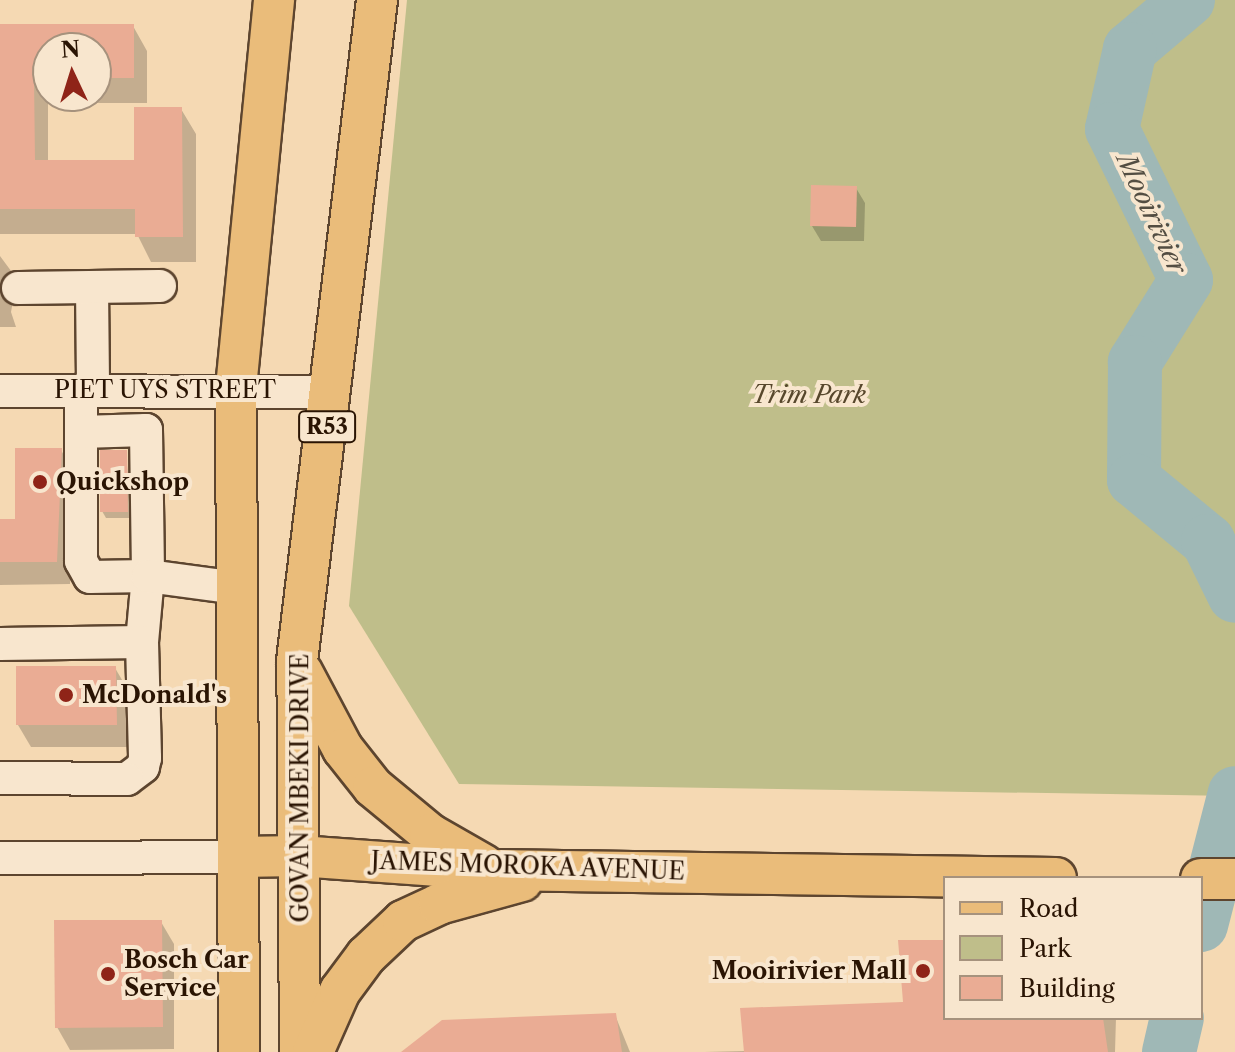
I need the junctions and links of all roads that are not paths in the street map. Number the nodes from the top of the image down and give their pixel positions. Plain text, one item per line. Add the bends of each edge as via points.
1 (274, 0) edge
2 (377, 0) edge
3 (160, 286) dead end
4 (92, 287) junction
5 (18, 288) dead end
6 (236, 388) junction
7 (87, 390) junction
8 (0, 391) edge
9 (330, 392) junction
10 (81, 432) junction
11 (148, 576) junction
12 (237, 588) junction
13 (142, 642) junction
14 (0, 644) edge
15 (297, 661) junction
16 (0, 778) edge
17 (299, 856) junction
18 (238, 857) junction
19 (0, 858) edge
20 (564, 868) junction
21 (493, 870) junction
22 (958, 876) edge
23 (1203, 879) edge
24 (1235, 879) edge
25 (239, 1052) edge
26 (300, 1052) edge
27 (313, 1052) edge

1 - 6 main road
2 - 9 main road, GOVAN MBEKI DRIVE / R53
3 - 4 street
4 - 5 street
4 - 7 street
6 - 7 street, PIET UYS STREET
6 - 9 street, PIET UYS STREET
6 - 12 main road
7 - 8 street, PIET UYS STREET
7 - 10 street
9 - 15 main road, GOVAN MBEKI DRIVE / R53
10 - 11 street via 81,561 90,577
10 - 11 street via 146,430
11 - 12 street
11 - 13 street
12 - 18 main road
13 - 14 street
13 - 16 street via 145,758 136,774 127,779
15 - 17 main road, GOVAN MBEKI DRIVE / R53
15 - 21 main road via 323,716 373,787 430,834
17 - 18 main road, JAMES MOROKA AVENUE
17 - 21 main road, JAMES MOROKA AVENUE
17 - 26 main road, GOVAN MBEKI DRIVE / R53
18 - 19 street, JAMES MOROKA AVENUE
18 - 25 main road
20 - 21 main road, JAMES MOROKA AVENUE
20 - 22 main road, JAMES MOROKA AVENUE
20 - 27 main road via 439,904 403,921 366,956 340,991
23 - 24 main road

